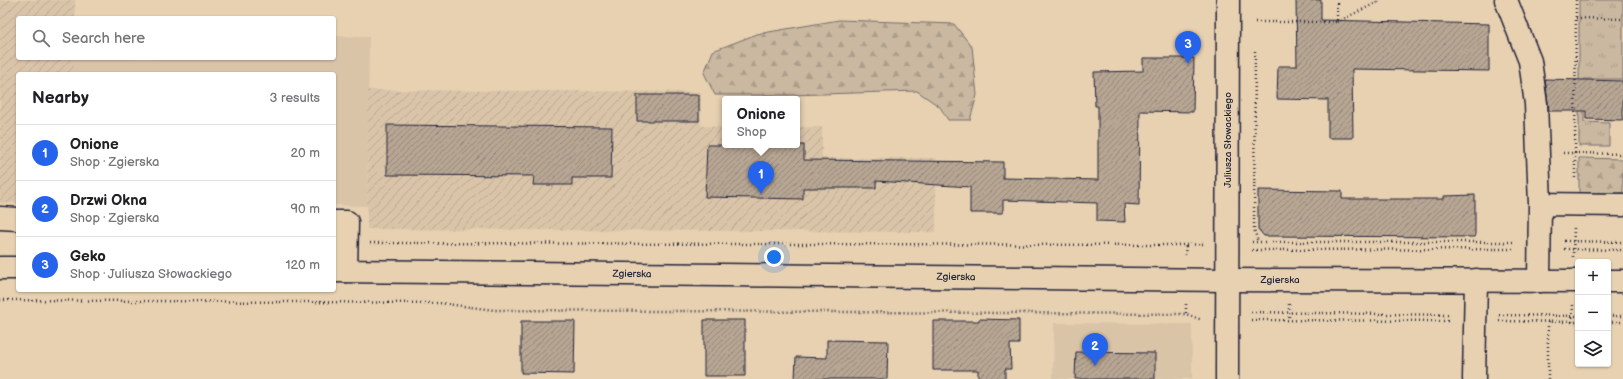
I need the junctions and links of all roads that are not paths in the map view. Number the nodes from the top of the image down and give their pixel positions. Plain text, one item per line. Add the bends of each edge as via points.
1 (1228, 0) edge
2 (1506, 0) edge
3 (1540, 204) junction
4 (1623, 205) edge
5 (0, 218) edge
6 (16, 219) edge
7 (336, 222) edge
8 (0, 268) edge
9 (16, 268) edge
10 (340, 271) edge
11 (1227, 280) junction
12 (1476, 280) junction
13 (1539, 281) junction
14 (1575, 281) edge
15 (1611, 281) edge
16 (1623, 281) edge
17 (1227, 379) edge
18 (1474, 379) edge

1 - 11 main road, Juliusza Słowackiego
2 - 3 main road via 1530,61 1536,104
3 - 4 main road
3 - 13 main road
5 - 6 main road
7 - 10 main road via 347,222
8 - 9 main road
10 - 11 main road, Zgierska
11 - 12 main road, Zgierska
11 - 17 main road, Juliusza Słowackiego
12 - 13 main road, Zgierska
12 - 18 main road
13 - 14 main road, Zgierska
15 - 16 main road

